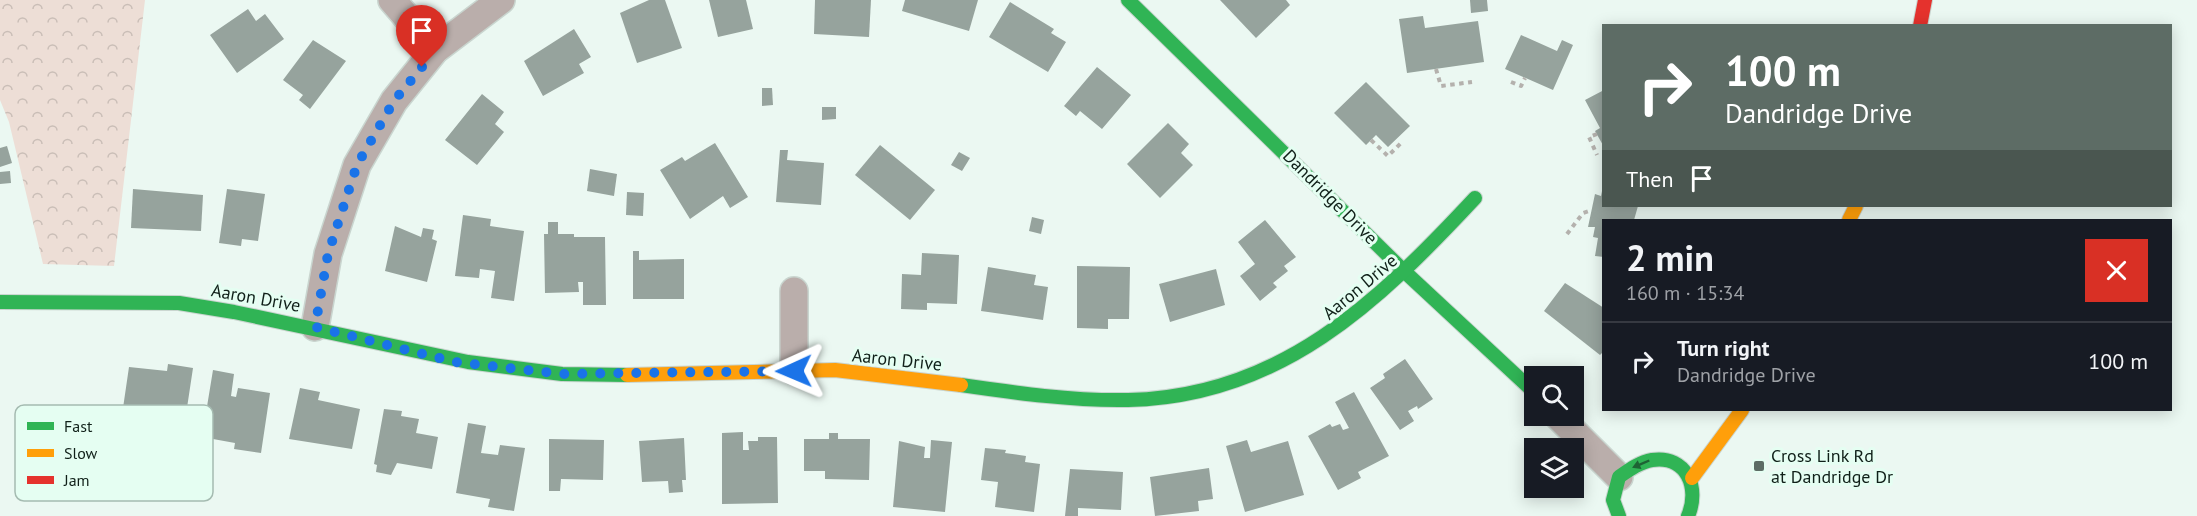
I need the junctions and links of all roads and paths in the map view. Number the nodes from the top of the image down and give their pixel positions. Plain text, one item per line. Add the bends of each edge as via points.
1 (392, 0) edge
2 (501, 0) edge
3 (1925, 0) edge
4 (1134, 1) edge
5 (1920, 24) edge
6 (435, 50) junction
7 (1436, 69) dead end
8 (1525, 78) dead end
9 (1472, 82) dead end
10 (1511, 82) dead end
11 (1597, 134) dead end
12 (1371, 140) dead end
13 (1401, 143) dead end
14 (1597, 154) dead end
15 (1475, 198) dead end
16 (1592, 210) dead end
17 (1567, 234) dead end
18 (1406, 273) junction
19 (794, 291) dead end
20 (0, 302) edge
21 (315, 327) junction
22 (794, 371) junction
23 (1524, 383) edge
24 (1741, 411) edge
25 (1568, 426) edge
26 (1619, 477) junction
27 (1692, 478) junction
28 (1619, 516) edge
29 (1688, 516) edge

1 - 6 street
2 - 6 street
3 - 5 street
4 - 18 street, Dandridge Drive
6 - 21 street via 394,101 357,165 328,254
7 - 9 path via 1441,86
8 - 10 path via 1521,86
11 - 14 path via 1588,138
12 - 13 path via 1389,156
15 - 18 street, Aaron Drive
16 - 17 path via 1583,213
18 - 22 street, Aaron Drive via 1355,318 1319,343 1266,370 1164,399 1114,402 872,373
18 - 23 street, Dandridge Drive
19 - 22 street
20 - 21 street, Aaron Drive via 182,303
21 - 22 street, Aaron Drive via 455,362 563,374
24 - 27 street
25 - 26 street
27 -> 26 street via 1676,463 1655,459
26 - 28 street via 1613,500
27 - 29 street via 1696,500

